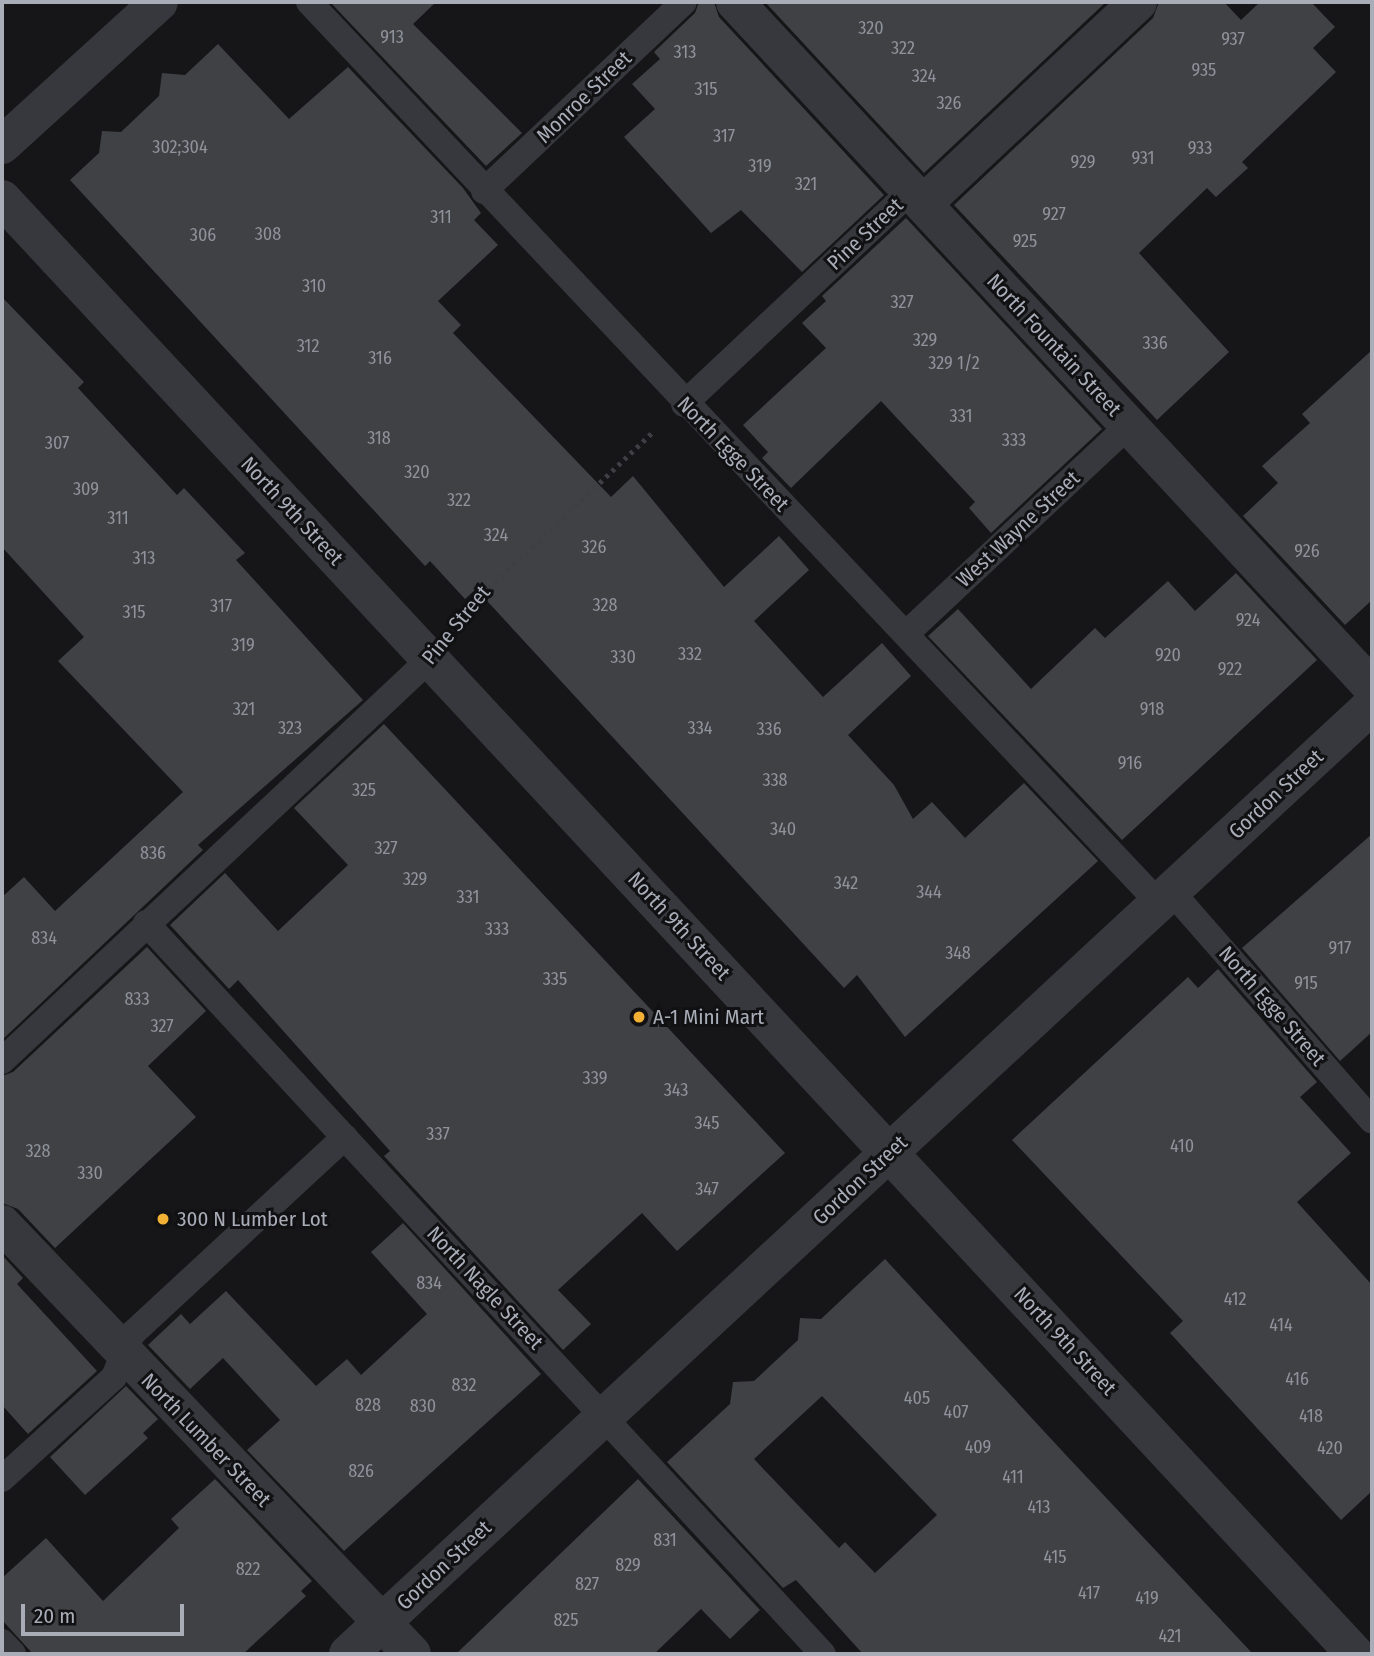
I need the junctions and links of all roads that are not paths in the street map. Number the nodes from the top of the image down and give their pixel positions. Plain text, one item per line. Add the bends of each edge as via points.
1 (159, 2) edge
2 (309, 2) edge
3 (684, 2) edge
4 (735, 2) edge
5 (1138, 2) edge
6 (2, 145) edge
7 (484, 191) junction
8 (917, 197) junction
9 (2, 199) edge
10 (684, 404) junction
11 (1129, 425) junction
12 (908, 632) junction
13 (430, 659) junction
14 (1372, 687) edge
15 (1372, 705) edge
16 (1165, 897) junction
17 (146, 923) junction
18 (2, 1061) edge
19 (1372, 1121) edge
20 (345, 1137) junction
21 (889, 1153) junction
22 (2, 1224) edge
23 (123, 1354) junction
24 (604, 1418) junction
25 (2, 1479) edge
26 (382, 1623) junction
27 (2, 1642) edge
28 (1340, 1649) edge
29 (12, 1654) edge
30 (348, 1654) edge
31 (412, 1654) edge
32 (823, 1654) edge

1 - 6 street
2 - 7 lane, North Egge Street
3 - 7 lane, Monroe Street
4 - 8 street, North Fountain Street
5 - 8 street, Pine Street
7 - 10 lane, North Egge Street
8 - 10 lane, Pine Street
8 - 11 street, North Fountain Street
9 - 13 street, North 9th Street
10 - 12 lane, North Egge Street
11 - 12 lane, West Wayne Street
11 - 14 street, North Fountain Street
12 - 16 lane, North Egge Street
13 - 17 lane, Pine Street
13 - 21 street, North 9th Street
15 - 16 street, Gordon Street
16 - 19 lane, North Egge Street
16 - 21 street, Gordon Street
17 - 18 lane, Pine Street
17 - 20 lane, North Nagle Street
20 - 23 lane via 132,1334
20 - 24 lane, North Nagle Street
21 - 24 street, Gordon Street
21 - 28 street, North 9th Street
22 - 23 street, North Lumber Street
23 - 25 lane via 114,1377
23 - 26 street, North Lumber Street
24 - 26 street, Gordon Street
24 - 32 lane, North Nagle Street
26 - 30 street, Gordon Street
26 - 31 street, North Lumber Street
27 - 29 lane

